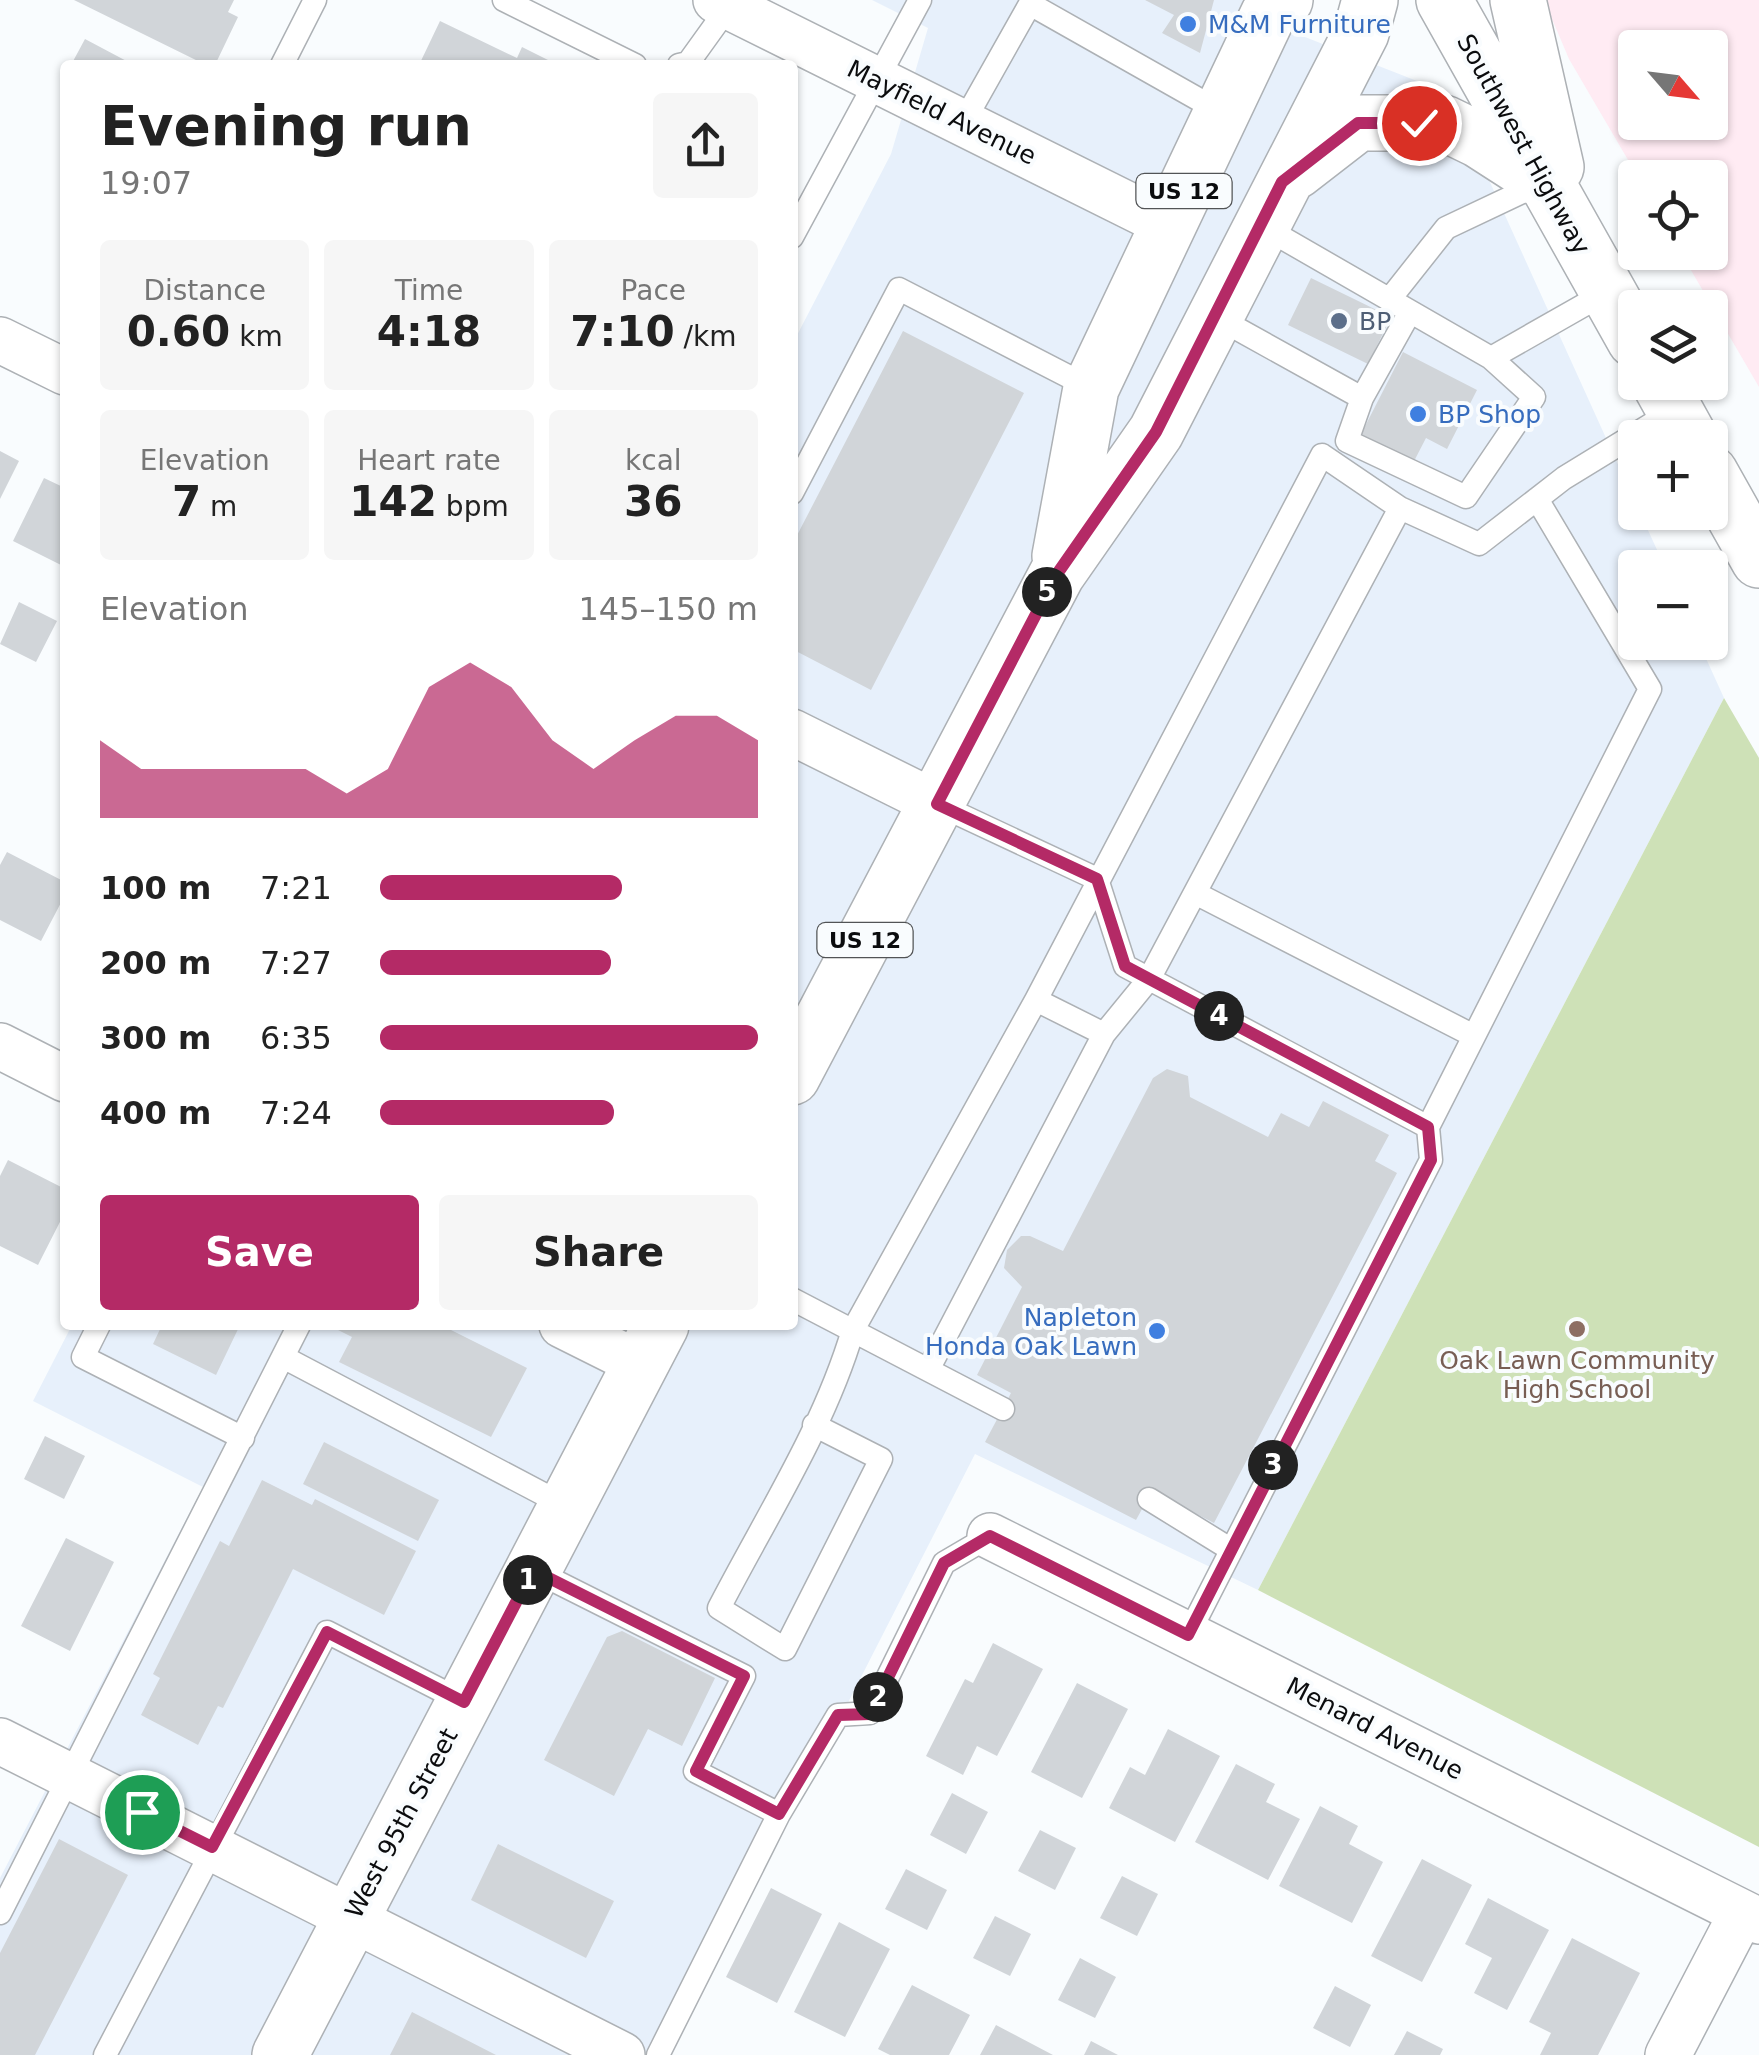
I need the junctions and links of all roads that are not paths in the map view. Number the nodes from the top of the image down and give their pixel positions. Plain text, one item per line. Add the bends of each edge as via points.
1 (315, 0) edge
2 (504, 0) edge
3 (920, 0) edge
4 (1370, 0) edge
5 (1444, 0) edge
6 (1518, 0) edge
7 (1031, 2) edge
8 (722, 3) edge
9 (1275, 5) edge
10 (285, 60) edge
11 (624, 60) edge
12 (689, 60) edge
13 (878, 81) junction
14 (1222, 112) junction
15 (963, 123) junction
16 (1544, 181) junction
17 (1271, 203) junction
18 (1168, 225) junction
19 (798, 226) edge
20 (1570, 228) junction
21 (1607, 292) junction
22 (1400, 306) junction
23 (1618, 311) edge
24 (1214, 316) junction
25 (0, 340) edge
26 (1491, 358) junction
27 (60, 370) edge
28 (1091, 388) junction
29 (1362, 398) junction
30 (1675, 410) edge
31 (798, 482) edge
32 (1536, 500) junction
33 (1728, 505) edge
34 (1400, 508) junction
35 (1759, 560) edge
36 (1057, 574) junction
37 (798, 735) edge
38 (937, 804) junction
39 (1097, 879) junction
40 (1194, 893) junction
41 (1149, 980) junction
42 (1036, 1000) junction
43 (1104, 1034) junction
44 (1474, 1036) junction
45 (0, 1046) edge
46 (798, 1066) edge
47 (60, 1076) edge
48 (1428, 1127) junction
49 (798, 1302) edge
50 (98, 1330) edge
51 (297, 1330) edge
52 (585, 1330) edge
53 (852, 1330) junction
54 (650, 1344) edge
55 (283, 1357) junction
56 (930, 1368) junction
57 (1003, 1409) dead end
58 (814, 1425) junction
59 (242, 1438) junction
60 (1149, 1499) dead end
61 (566, 1506) junction
62 (990, 1536) joint
63 (1230, 1549) junction
64 (533, 1570) junction
65 (1188, 1635) junction
66 (464, 1702) junction
67 (0, 1741) edge
68 (72, 1777) junction
69 (779, 1814) junction
70 (212, 1847) junction
71 (0, 1913) edge
72 (352, 1917) junction
73 (1750, 1917) edge
74 (105, 2055) edge
75 (280, 2055) edge
76 (622, 2055) edge
77 (658, 2055) edge
78 (1668, 2055) edge

1 - 10 lane
2 - 11 lane
3 - 13 lane
4 - 17 main road, US 12 via 1362,34
5 - 16 main road, Southwest Highway
6 - 20 main road
7 - 14 lane
7 - 15 lane
8 - 12 lane
8 - 13 street, Mayfield Avenue
9 - 14 main road, US 12
13 - 15 street, Mayfield Avenue
13 - 19 lane
14 - 18 main road, US 12
15 - 18 street, Mayfield Avenue
16 - 17 main road via 1444,123 1358,123
16 - 20 main road, Southwest Highway
16 - 22 lane via 1446,228
17 - 22 lane
17 - 24 main road, US 12
18 - 28 main road, US 12
20 - 21 main road, Southwest Highway
21 - 23 main road, Southwest Highway
21 - 26 lane
22 - 26 lane
22 - 29 lane
24 - 29 lane
24 - 36 main road, US 12 via 1156,432
25 - 27 street
26 - 29 lane via 1534,397 1466,497 1347,441
28 - 31 lane via 899,289
28 - 36 main road, US 12
30 - 32 lane
32 - 34 lane via 1480,544
32 - 44 lane via 1650,690
33 - 35 main road
34 - 39 lane via 1322,455
34 - 40 lane
36 - 38 main road, US 12
37 - 38 street
38 - 39 lane
38 - 46 main road, US 12
39 - 41 lane via 1125,966
39 - 42 lane
40 - 41 lane
40 - 44 lane
41 - 43 lane
41 - 48 lane
42 - 43 lane
42 - 53 lane
43 - 56 lane
44 - 48 lane
45 - 47 street
48 - 63 lane via 1431,1160
49 - 53 lane
50 - 59 lane via 84,1357
51 - 55 lane
52 - 54 street
53 - 56 lane
53 - 58 lane via 837,1382
54 - 61 main road, West 95th Street
55 - 59 lane
55 - 61 lane
56 - 57 lane
58 - 58 lane via 719,1608 786,1649 882,1458
59 - 68 lane
60 - 63 lane
61 - 64 main road, West 95th Street
62 - 65 street, Menard Avenue
62 - 69 lane via 944,1563 870,1714 838,1715
63 - 65 lane
64 - 66 main road, West 95th Street
64 - 69 lane via 744,1676 696,1771
65 - 73 street, Menard Avenue
66 - 70 lane via 327,1632
66 - 72 main road, West 95th Street
67 - 68 street
68 - 70 street
68 - 71 lane
69 - 77 lane
70 - 72 street
70 - 74 lane
72 - 75 main road, West 95th Street
72 - 76 street
73 - 78 street

